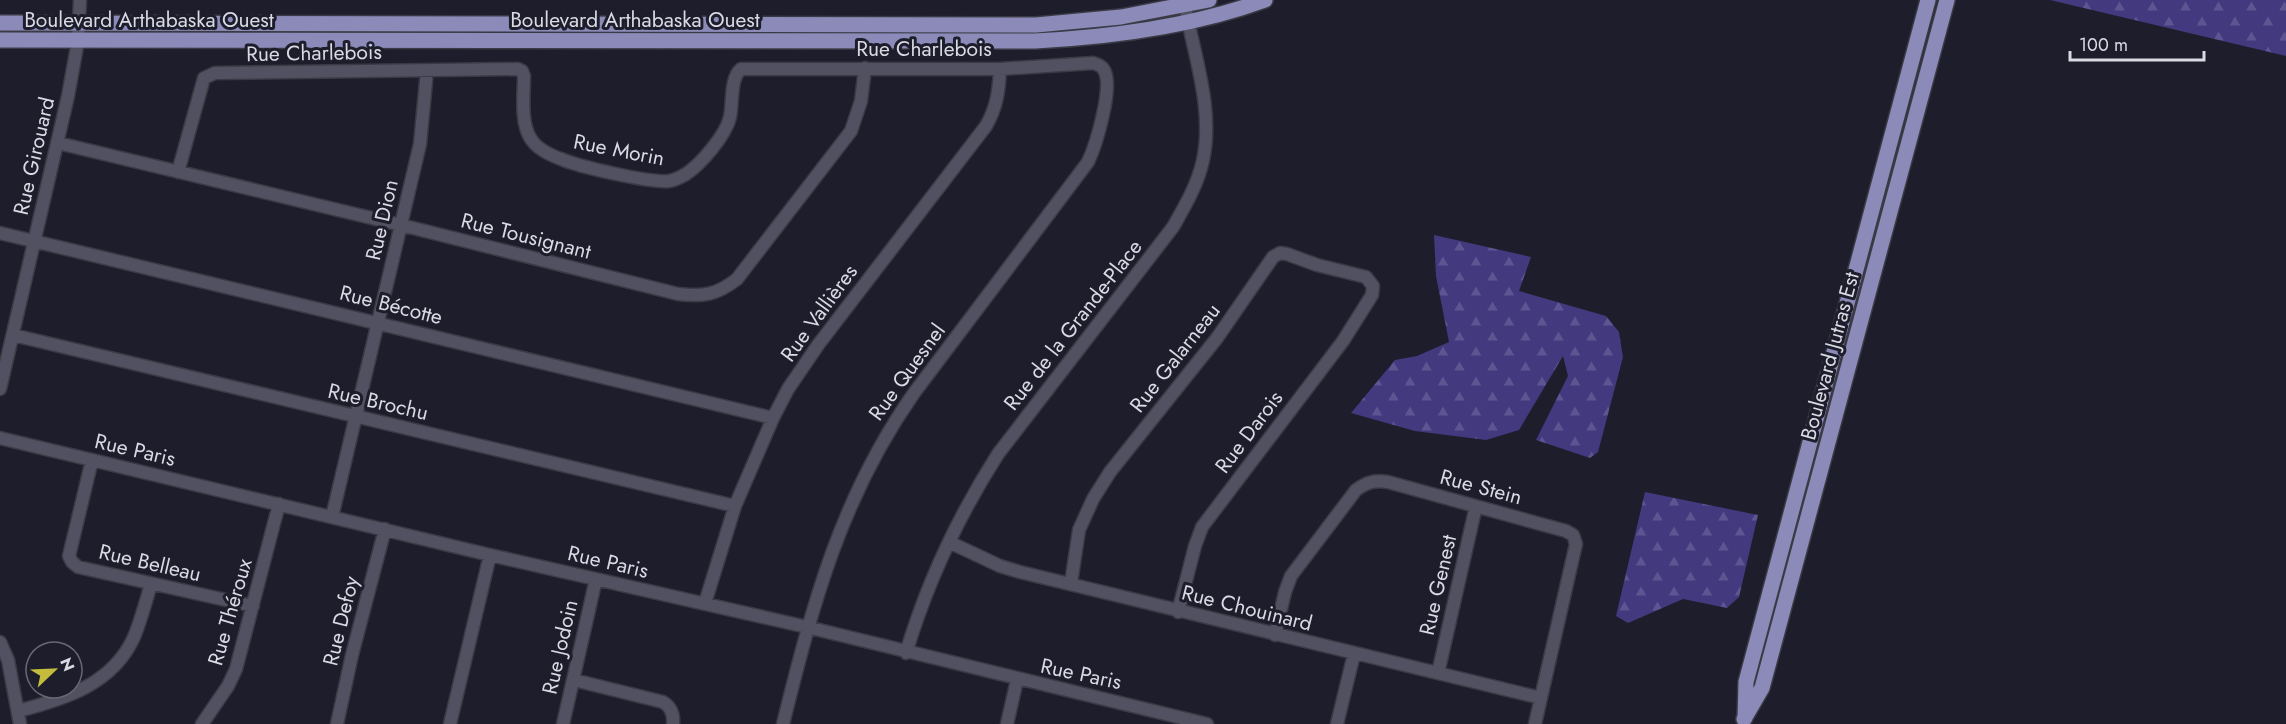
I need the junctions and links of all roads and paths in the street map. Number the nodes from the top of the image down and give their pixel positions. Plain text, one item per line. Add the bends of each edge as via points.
1 (80, 0) edge
2 (1209, 0) edge
3 (1265, 0) edge
4 (1928, 0) edge
5 (1947, 0) edge
6 (1186, 14) junction
7 (0, 23) edge
8 (80, 24) junction
9 (0, 40) edge
10 (78, 41) junction
11 (865, 68) junction
12 (741, 69) joint
13 (1000, 69) junction
14 (1104, 70) joint
15 (427, 71) junction
16 (522, 71) joint
17 (58, 143) junction
18 (178, 172) junction
19 (401, 225) junction
20 (0, 233) edge
21 (35, 240) junction
22 (1373, 286) joint
23 (377, 322) junction
24 (14, 335) junction
25 (0, 389) edge
26 (356, 417) junction
27 (773, 418) junction
28 (0, 438) edge
29 (92, 460) junction
30 (279, 504) junction
31 (735, 506) junction
32 (1476, 506) junction
33 (332, 517) junction
34 (385, 529) junction
35 (949, 542) junction
36 (490, 555) junction
37 (596, 579) junction
38 (1071, 583) junction
39 (151, 584) junction
40 (705, 603) junction
41 (253, 606) junction
42 (1178, 612) junction
43 (807, 627) junction
44 (1275, 635) junction
45 (0, 642) edge
46 (906, 653) junction
47 (1354, 654) junction
48 (1438, 673) junction
49 (574, 680) junction
50 (1017, 680) junction
51 (1541, 698) junction
52 (18, 711) junction
53 (1744, 722) edge
54 (20, 724) edge
55 (202, 724) edge
56 (337, 724) edge
57 (450, 724) edge
58 (563, 724) edge
59 (673, 724) edge
60 (783, 724) edge
61 (1007, 724) edge
62 (1207, 724) edge
63 (1337, 724) edge
64 (1535, 724) edge

1 - 8 street, Rue Girouard
2 - 6 main road, Boulevard Arthabaska Ouest
3 - 6 main road, Boulevard Arthabaska Ouest
4 - 53 main road, Boulevard Jutras Est via 1746,682
5 - 53 main road, Boulevard Jutras Est via 1765,680
6 - 8 main road, Boulevard Arthabaska Ouest via 1036,25
6 - 10 main road, Boulevard Arthabaska Ouest via 1150,29 1035,41
6 - 35 street, Rue de la Grande-Place via 1205,112 1203,159 1195,185 1173,227 998,454
7 - 8 main road, Boulevard Arthabaska Ouest
8 - 10 street, Rue Girouard
9 - 10 main road, Boulevard Arthabaska Ouest
10 - 17 street, Rue Girouard
11 - 12 street, Rue Charlebois
11 - 13 street, Rue Charlebois
11 - 19 street, Rue Tousignant via 861,101 851,131 748,267 726,288 712,294 678,294
12 - 16 street, Rue Morin via 737,72 730,118 720,138 688,172 660,181 562,160 538,147 527,129
13 - 14 street, Rue Charlebois via 1092,63
13 - 27 street, Rue Vallières via 995,110 986,126 818,345
14 - 43 street, Rue Quesnel via 1107,88 1100,129 1088,162 894,421 847,511
15 - 16 street, Rue Charlebois
15 - 18 street, Rue Charlebois via 210,74 202,84
15 - 19 street, Rue Dion via 420,144
17 - 18 street, Rue Tousignant
17 - 21 street, Rue Girouard
18 - 19 street, Rue Tousignant
19 - 23 street, Rue Dion
20 - 21 street, Rue Bécotte
21 - 23 street, Rue Bécotte
21 - 24 street, Rue Girouard
22 - 38 street, Rue Galarneau via 1366,278 1287,254 1273,257 1217,338 1110,472 1093,499 1079,530
22 - 42 street, Rue Darois via 1372,295 1343,341 1202,527
23 - 26 street, Rue Dion
23 - 27 street, Rue Bécotte
24 - 25 street, Rue Girouard
24 - 26 street, Rue Brochu
26 - 31 street, Rue Brochu
26 - 33 street, Rue Dion
27 - 31 street, Rue Vallières
28 - 29 street, Rue Paris
29 - 30 street, Rue Paris
29 - 39 street, Rue Belleau via 69,556 78,567
30 - 33 street, Rue Paris
30 - 41 street, Rue Théroux
31 - 40 street, Rue Vallières
32 - 44 street, Rue Stein via 1388,482 1366,483 1356,490 1291,576
32 - 48 street, Rue Genest
32 - 51 street, Rue Stein via 1573,535 1576,544
33 - 34 street, Rue Paris
34 - 36 street, Rue Paris
34 - 56 street, Rue Defoy
35 - 38 street, Rue Chouinard via 1000,566
35 - 46 street, Rue de la Grande-Place
36 - 37 street, Rue Paris
36 - 57 street
37 - 40 street, Rue Paris
37 - 49 street, Rue Jodoin
38 - 42 street, Rue Chouinard
39 - 41 street, Rue Belleau
39 - 52 street via 134,637 117,664 86,688
40 - 43 street, Rue Paris
41 - 55 street, Rue Théroux via 236,669
42 - 44 street, Rue Chouinard
43 - 46 street, Rue Paris
43 - 60 street, Rue Quesnel
44 - 47 street, Rue Chouinard
45 - 52 street via 8,660
46 - 50 street, Rue Paris
47 - 48 street, Rue Chouinard
47 - 63 street
48 - 51 street, Rue Chouinard
49 - 58 street, Rue Jodoin
49 - 59 street via 663,702 670,706
50 - 61 street
50 - 62 street, Rue Paris
51 - 64 street, Rue Stein
52 - 54 street

